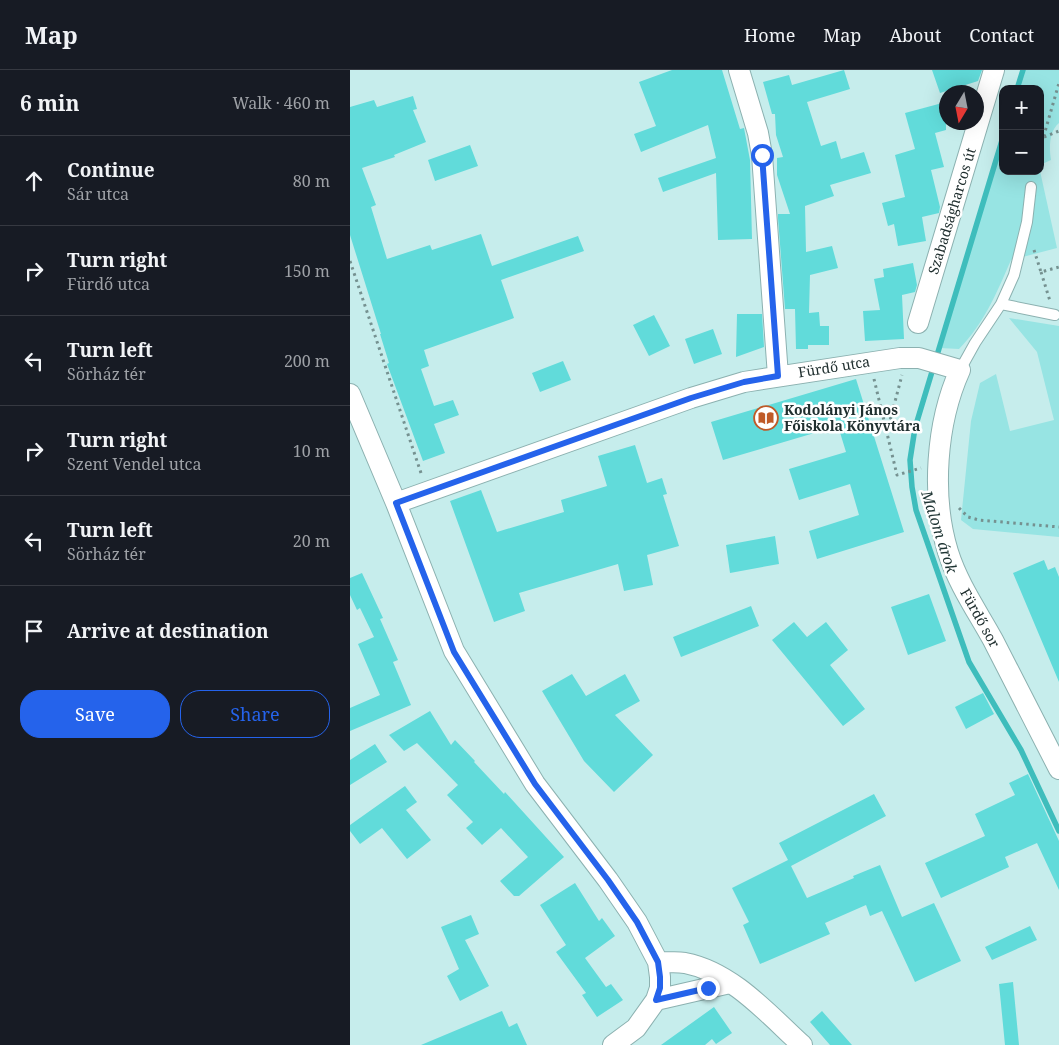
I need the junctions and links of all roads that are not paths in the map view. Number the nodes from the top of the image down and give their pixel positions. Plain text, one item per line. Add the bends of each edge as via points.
1 (740, 70) edge
2 (994, 70) edge
3 (1031, 187) dead end
4 (1001, 304) junction
5 (1055, 315) dead end
6 (918, 323) dead end
7 (953, 367) junction
8 (778, 376) junction
9 (350, 394) edge
10 (396, 503) junction
11 (1059, 769) edge
12 (658, 962) junction
13 (730, 983) junction
14 (656, 1000) junction
15 (613, 1045) edge
16 (802, 1045) edge

1 - 8 street via 762,155
2 - 6 street, Szabadságharcos út
3 - 4 lane via 1027,222 1014,275
4 - 5 lane
4 - 7 lane via 975,343
7 - 8 street, Fürdő utca via 913,358 870,361
7 - 11 street, Fürdő sor via 954,383 939,463 938,496 948,553 962,587
8 - 10 street, Fürdő utca via 744,382 691,398
9 - 10 street
10 - 12 street via 454,652 535,784 608,880 637,922
12 - 13 street via 700,967
12 - 14 street via 660,988
13 - 14 street
13 - 16 street
14 - 15 street via 636,1028

